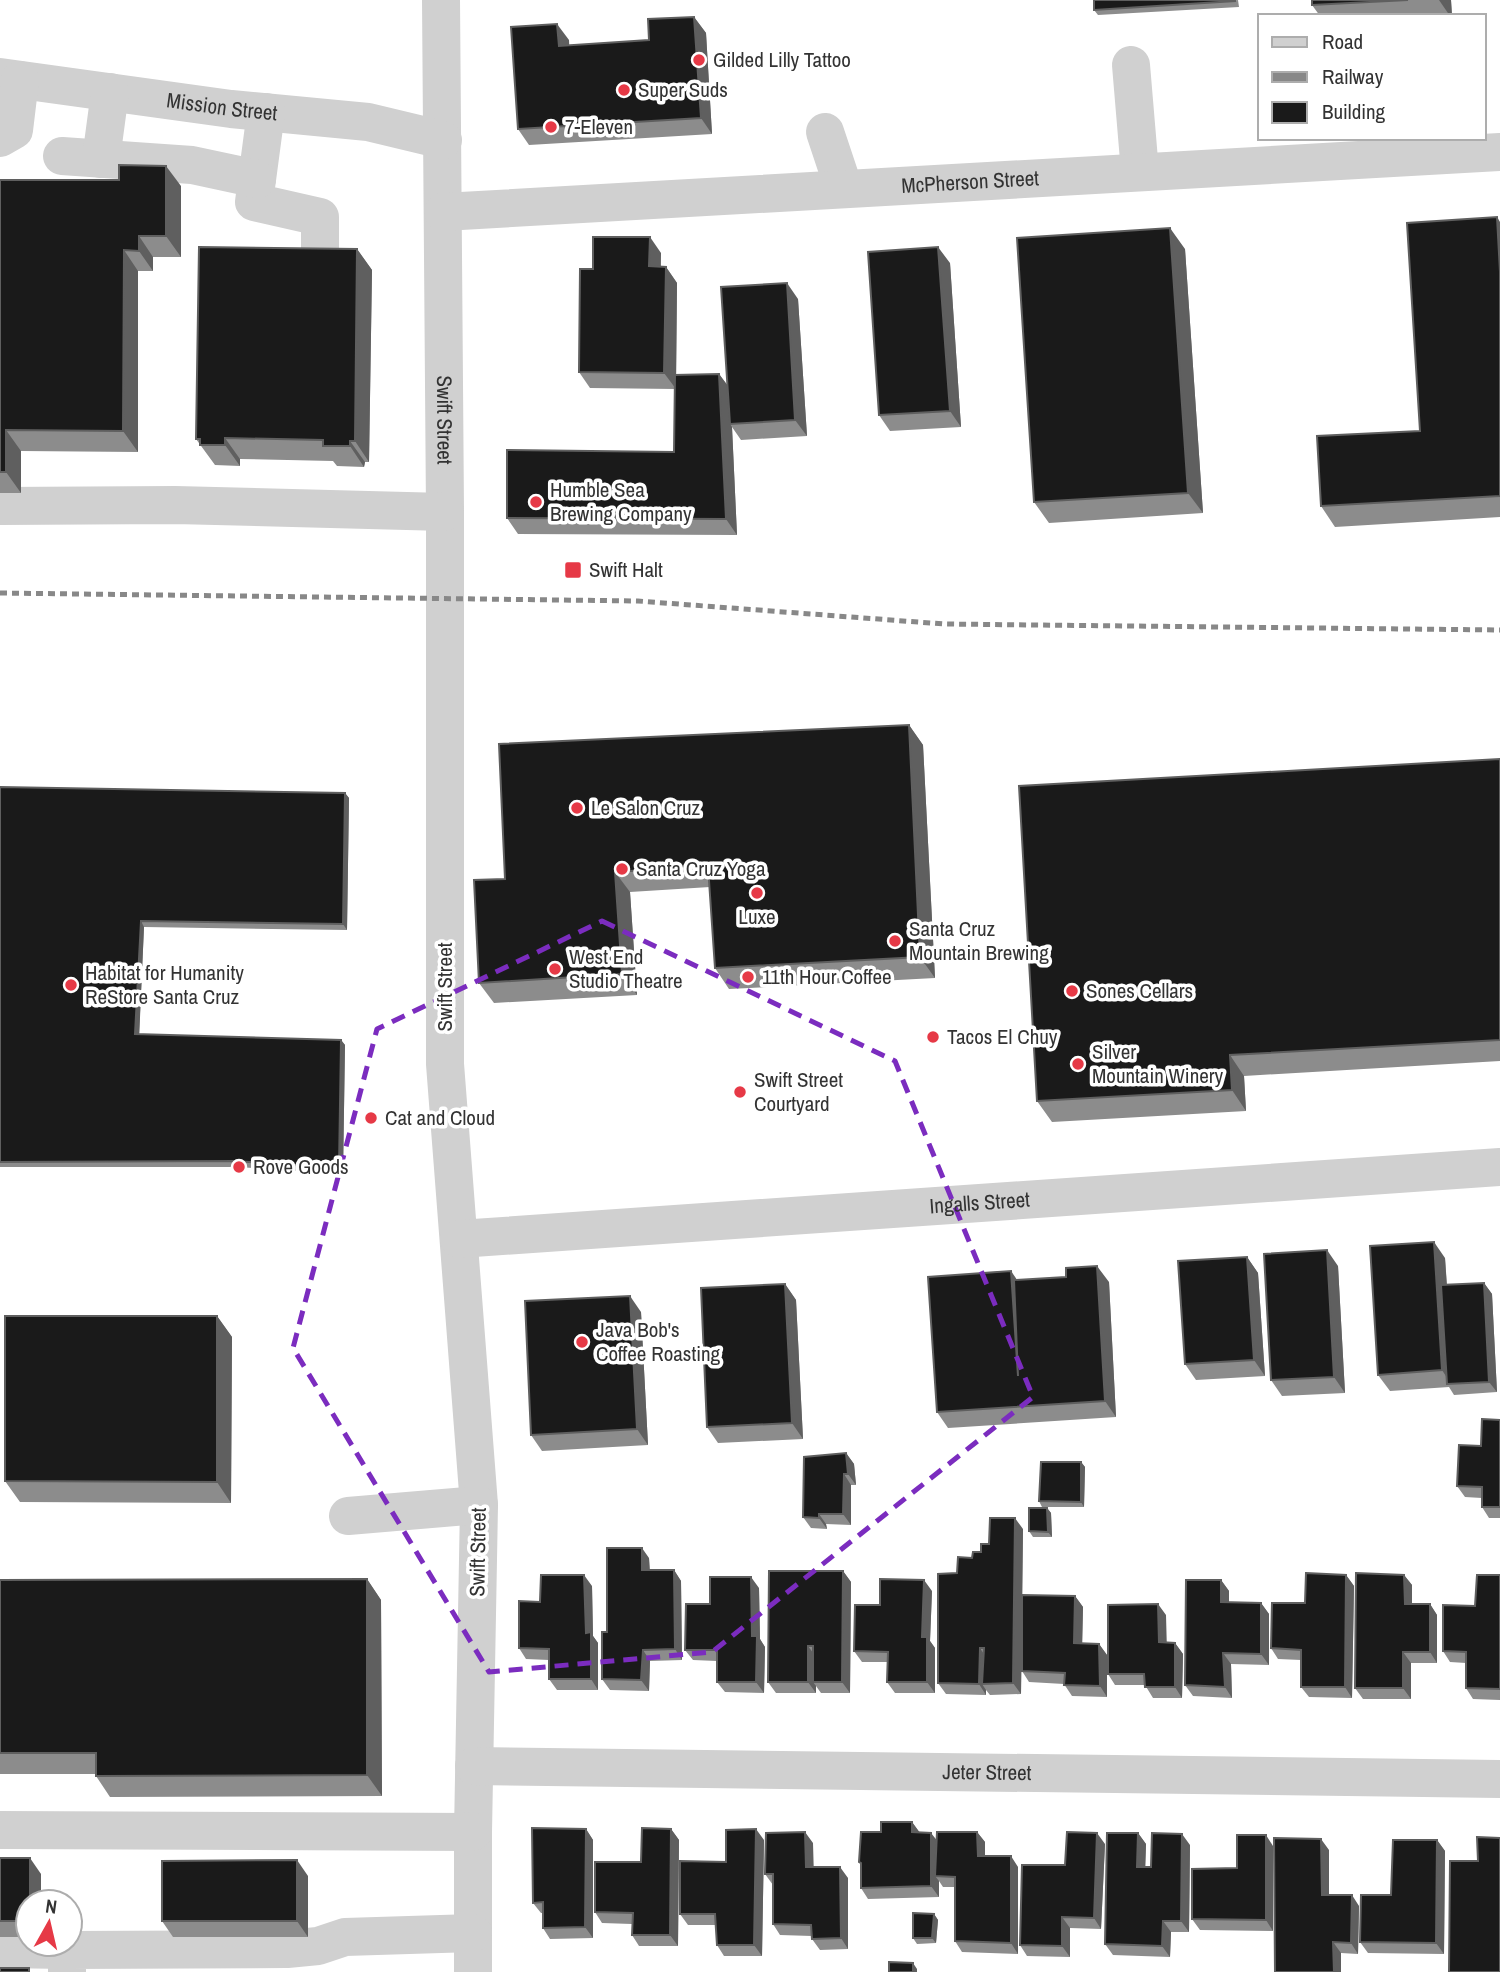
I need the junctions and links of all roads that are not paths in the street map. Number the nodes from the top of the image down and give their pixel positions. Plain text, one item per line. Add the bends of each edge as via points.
1 (441, 0) edge
2 (1131, 65) dead end
3 (10, 78) edge
4 (110, 92) junction
5 (266, 112) junction
6 (825, 132) dead end
7 (0, 138) edge
8 (443, 141) junction
9 (1450, 146) edge
10 (1500, 152) edge
11 (62, 156) dead end
12 (101, 159) junction
13 (1140, 172) junction
14 (257, 179) junction
15 (844, 189) junction
16 (443, 212) junction
17 (320, 261) edge
18 (0, 506) edge
19 (445, 512) junction
20 (1500, 1167) edge
21 (459, 1239) junction
22 (480, 1505) junction
23 (348, 1516) dead end
24 (474, 1766) junction
25 (1500, 1779) edge
26 (0, 1830) edge
27 (473, 1832) junction
28 (473, 1933) junction
29 (0, 1949) edge
30 (67, 1961) edge
31 (473, 1972) edge

1 - 8 street, Swift Street
2 - 13 street
3 - 4 street, Mission Street
3 - 7 street via 14,130
4 - 5 street, Mission Street
4 - 12 street
5 - 8 street, Mission Street via 368,122
5 - 14 street
6 - 15 street
8 - 16 street, Swift Street
9 - 10 street, McPherson Street
9 - 13 street, McPherson Street
11 - 12 street
12 - 14 street via 192,165
13 - 15 street, McPherson Street
14 - 17 street via 254,202 320,217
15 - 16 street, McPherson Street
16 - 19 street, Swift Street
18 - 19 street
19 - 21 street, Swift Street via 445,1064
20 - 21 street, Ingalls Street
21 - 22 street, Swift Street
22 - 23 street
22 - 24 street, Swift Street
24 - 25 street, Jeter Street
24 - 27 street, Swift Street
26 - 27 street
27 - 28 street, Swift Street
28 - 30 street via 345,1937 287,1949
28 - 31 street, Swift Street
29 - 30 street

